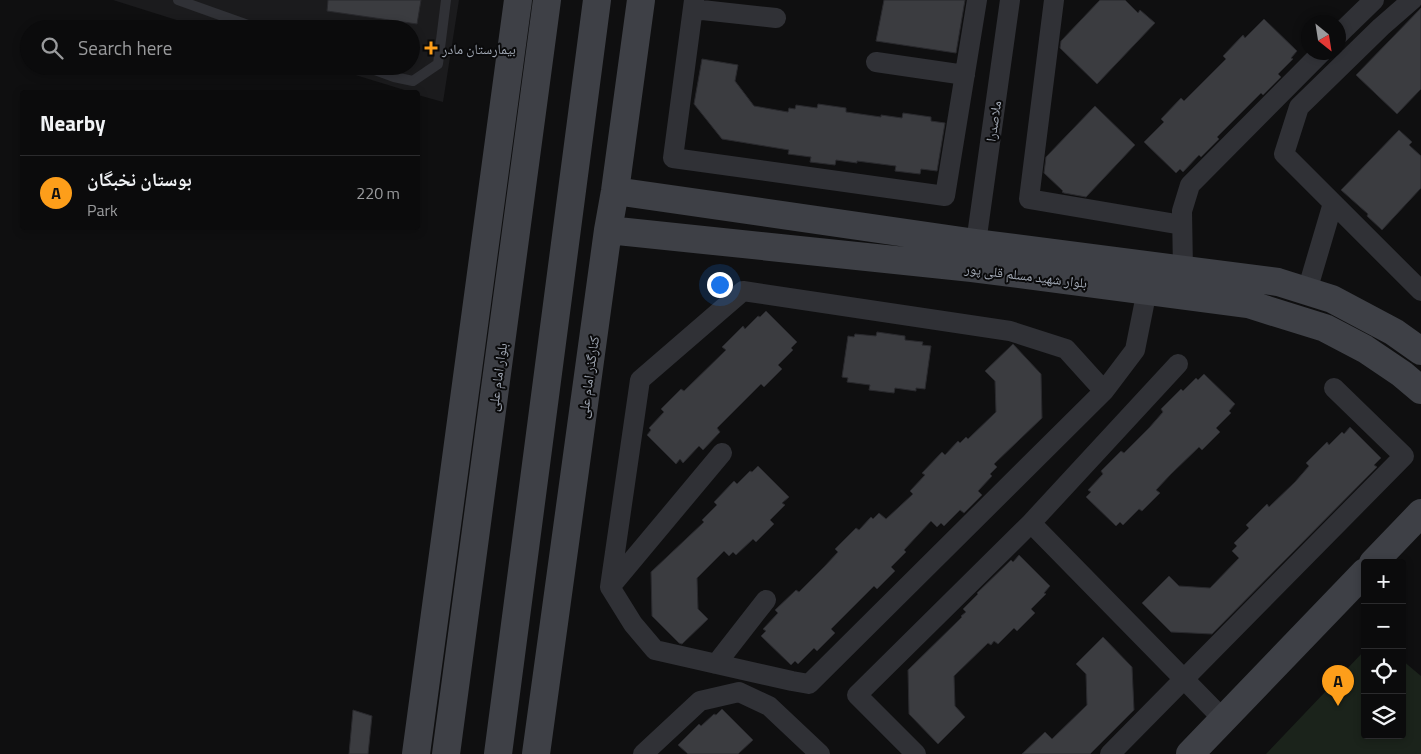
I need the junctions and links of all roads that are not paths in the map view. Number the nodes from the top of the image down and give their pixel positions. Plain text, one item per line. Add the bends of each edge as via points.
1 (178, 0) edge
2 (446, 0) edge
3 (518, 0) edge
4 (547, 0) edge
5 (597, 0) edge
6 (641, 0) edge
7 (977, 0) edge
8 (1010, 0) edge
9 (1054, 0) edge
10 (1374, 0) edge
11 (1412, 0) edge
12 (693, 5) edge
13 (776, 18) dead end
14 (234, 20) edge
15 (1346, 28) edge
16 (1314, 60) edge
17 (876, 62) dead end
18 (389, 75) edge
19 (965, 75) junction
20 (615, 190) junction
21 (1333, 204) junction
22 (1182, 224) junction
23 (608, 230) junction
24 (974, 255) junction
25 (1183, 270) junction
26 (1147, 290) junction
27 (1307, 291) junction
28 (1421, 291) edge
29 (1421, 351) edge
30 (1178, 364) dead end
31 (1334, 388) dead end
32 (1421, 390) edge
33 (1104, 391) junction
34 (722, 453) dead end
35 (1421, 513) edge
36 (1031, 523) junction
37 (1377, 559) edge
38 (1361, 576) edge
39 (610, 587) junction
40 (766, 600) dead end
41 (716, 664) junction
42 (1184, 680) junction
43 (1223, 719) junction
44 (813, 752) edge
45 (416, 754) edge
46 (446, 754) edge
47 (498, 754) edge
48 (536, 754) edge
49 (643, 754) edge
50 (916, 754) edge
51 (1110, 754) edge
52 (1190, 754) edge

1 - 14 lane
2 - 18 lane via 438,64 413,81
3 - 45 main road
4 - 46 main road, بلوار امام علی
5 - 47 main road
6 - 20 main road, کنارگذر امام علی
7 - 19 street
8 - 24 street, ملاصدرا
9 - 22 street via 1029,199
10 - 15 street
11 - 21 street via 1299,107 1284,154
12 - 13 street
12 - 19 street via 673,158 945,196
16 - 22 street via 1190,185 1182,211
17 - 19 street
20 - 23 main road, کنارگذر امام علی
20 - 24 main road, بلوار شهید مسلم قلی پور
21 - 27 street
21 - 28 street
22 - 25 street
23 - 24 main road, بلوار شهید مسلم قلی پور
23 - 48 main road, کنارگذر امام علی
24 - 25 main road, بلوار شهید مسلم قلی پور
24 - 26 main road, بلوار شهید مسلم قلی پور
25 - 27 main road, بلوار شهید مسلم قلی پور via 1278,282
26 - 32 main road, بلوار شهید مسلم قلی پور via 1248,304 1325,328 1365,349
26 - 33 street via 1135,350
27 - 29 main road, بلوار شهید مسلم قلی پور via 1364,315
30 - 36 street
31 - 42 street via 1404,456
33 - 39 street via 1066,350 1010,331 743,291 640,380
33 - 41 street via 809,684
34 - 39 street
35 - 37 main road
36 - 42 street
36 - 50 street via 857,695
38 - 43 main road
39 - 41 street via 633,624 655,650
40 - 41 street
42 - 43 street
42 - 51 street
43 - 52 main road
44 - 49 street via 769,706 739,692 700,701

